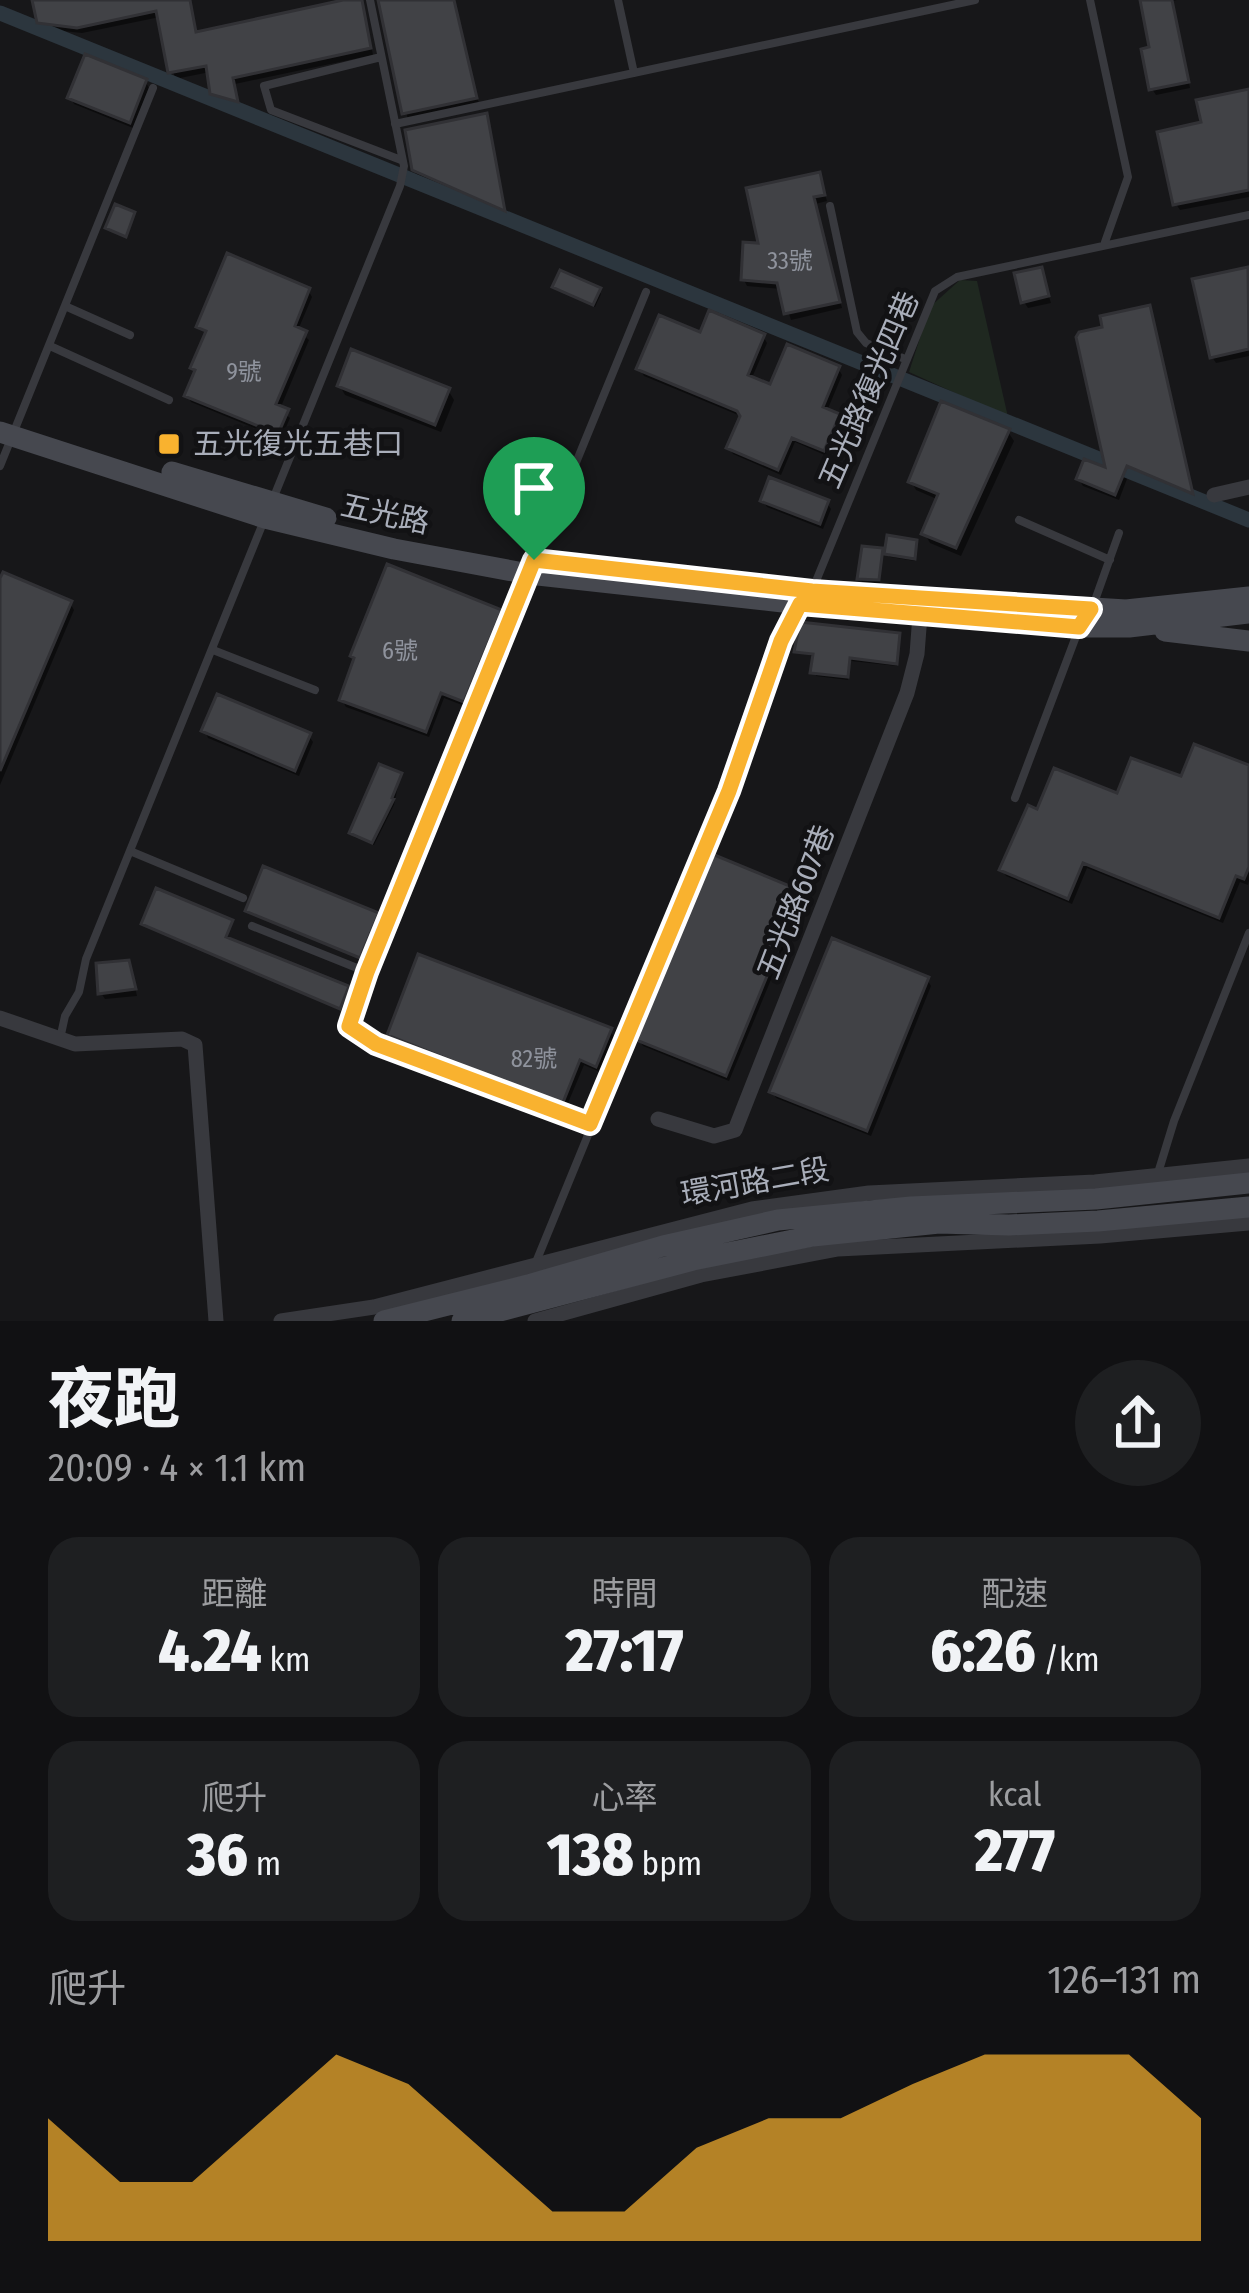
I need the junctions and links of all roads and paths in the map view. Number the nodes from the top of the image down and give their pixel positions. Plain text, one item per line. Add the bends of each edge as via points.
1 (370, 0) edge
2 (618, 0) edge
3 (975, 0) edge
4 (1090, 0) edge
5 (382, 57) junction
6 (634, 73) junction
7 (153, 88) dead end
8 (395, 124) junction
9 (403, 164) junction
10 (830, 206) dead end
11 (1249, 214) edge
12 (1105, 244) junction
13 (646, 292) dead end
14 (65, 306) junction
15 (130, 335) dead end
16 (50, 346) junction
17 (903, 364) junction
18 (169, 400) dead end
19 (7, 427) edge
20 (0, 466) edge
21 (1249, 487) edge
22 (1214, 495) dead end
23 (268, 510) junction
24 (1018, 520) dead end
25 (1119, 533) dead end
26 (1110, 560) junction
27 (532, 567) junction
28 (806, 597) junction
29 (1249, 597) edge
30 (1249, 613) edge
31 (920, 615) junction
32 (1085, 618) junction
33 (1127, 618) junction
34 (1249, 641) edge
35 (212, 650) junction
36 (315, 691) dead end
37 (1015, 798) dead end
38 (130, 851) junction
39 (243, 898) dead end
40 (252, 926) dead end
41 (1249, 933) edge
42 (367, 972) junction
43 (0, 1018) edge
44 (59, 1041) junction
45 (658, 1119) dead end
46 (590, 1124) junction
47 (1249, 1166) edge
48 (1157, 1174) junction
49 (1249, 1183) edge
50 (1249, 1207) edge
51 (1097, 1209) junction
52 (1009, 1214) junction
53 (1249, 1222) edge
54 (535, 1263) junction
55 (216, 1321) edge
56 (281, 1321) edge
57 (384, 1321) edge
58 (462, 1321) edge
59 (536, 1321) edge

1 - 5 lane
2 - 6 lane
3 - 6 lane
4 - 12 lane via 1128,177
5 - 8 lane
5 - 9 lane via 265,86 271,110
6 - 8 lane
7 - 14 lane
8 - 9 lane
9 - 23 lane
10 - 17 lane via 857,332
11 - 12 lane, 五光路復光四巷
12 - 17 lane, 五光路復光四巷 via 942,285
13 - 27 lane
14 - 15 lane
14 - 16 lane
16 - 18 lane
16 - 19 lane
17 - 28 lane, 五光路復光四巷
19 - 20 lane
19 - 23 street, 五光路
21 - 22 street
23 - 27 street, 五光路 via 394,548
23 - 35 lane
24 - 26 lane
25 - 26 lane
26 - 32 lane
27 - 28 street, 五光路
27 - 42 lane
28 - 31 street, 五光路
28 - 32 street, 五光路
28 - 46 lane, 五光路復光四巷 via 781,641 729,791
29 - 33 street, 五光路
30 - 33 street, 五光路
31 - 32 street, 五光路
31 - 45 street, 五光路607巷 via 907,693 735,1130 713,1136
32 - 33 street, 五光路
32 - 37 lane
33 - 34 street, 五光路
35 - 36 lane
35 - 38 lane
38 - 39 lane
38 - 44 lane
40 - 42 lane
41 - 48 lane
42 - 46 lane via 349,1026 355,1033
43 - 44 street
44 - 55 street via 195,1045
46 - 54 lane, 五光路復光四巷
47 - 48 street, 環河路二段
48 - 51 street, 環河路二段
49 - 51 street, 環河路二段
50 - 51 street, 環河路二段
51 - 52 street, 環河路二段
51 - 52 street, 環河路二段
51 - 53 street, 環河路二段
52 - 54 street, 環河路二段 via 869,1193 752,1209
52 - 57 street, 環河路二段 via 911,1207 778,1220
52 - 58 street, 環河路二段 via 767,1243
52 - 59 street, 環河路二段 via 701,1275
54 - 56 street, 環河路二段 via 374,1306

